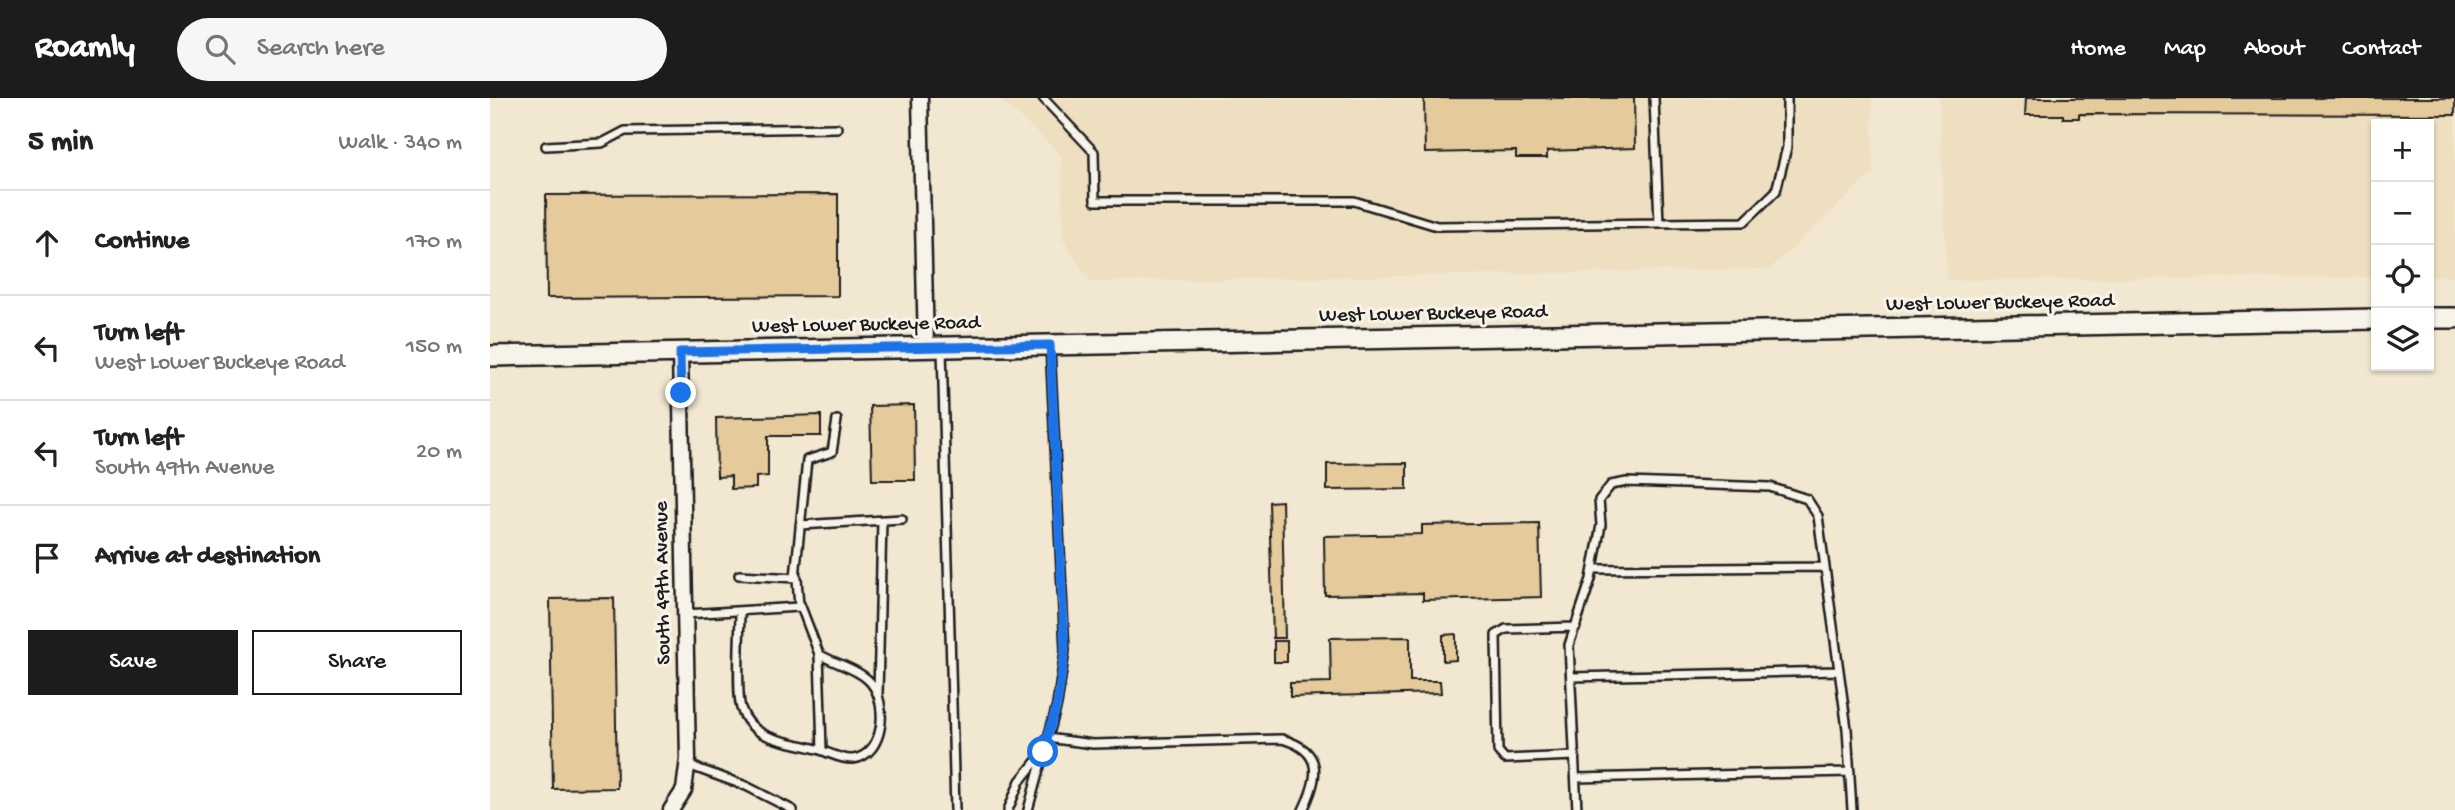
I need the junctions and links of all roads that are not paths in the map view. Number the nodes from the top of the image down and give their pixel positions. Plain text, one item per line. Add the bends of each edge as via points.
1 (920, 98) edge
2 (1043, 98) edge
3 (1654, 98) edge
4 (1787, 98) edge
5 (838, 128) dead end
6 (546, 146) dead end
7 (1659, 223) junction
8 (2455, 317) edge
9 (2434, 318) edge
10 (2371, 319) edge
11 (1050, 345) junction
12 (934, 347) junction
13 (680, 352) junction
14 (490, 356) edge
15 (837, 420) dead end
16 (902, 519) dead end
17 (882, 520) junction
18 (800, 525) junction
19 (1825, 567) junction
20 (1593, 569) junction
21 (738, 575) dead end
22 (795, 577) junction
23 (800, 604) junction
24 (740, 611) junction
25 (685, 614) junction
26 (1576, 627) junction
27 (819, 654) junction
28 (1839, 671) junction
29 (1571, 677) junction
30 (878, 705) junction
31 (1047, 738) junction
32 (822, 750) junction
33 (1043, 752) junction
34 (1575, 756) junction
35 (687, 765) junction
36 (1850, 772) junction
37 (1576, 778) junction
38 (671, 810) edge
39 (793, 810) edge
40 (955, 810) edge
41 (1008, 810) edge
42 (1028, 810) edge
43 (1303, 810) edge
44 (1577, 810) edge
45 (1852, 810) edge

1 - 12 street
2 - 7 lane via 1094,152 1095,201 1354,201 1437,226
3 - 7 lane
4 - 7 lane via 1787,147 1776,191 1744,222
5 - 6 lane via 625,131 602,143
8 - 9 main road
10 - 11 main road, West Lower Buckeye Road
11 - 12 main road, West Lower Buckeye Road
11 - 31 lane via 1065,651
12 - 13 main road, West Lower Buckeye Road
12 - 40 lane
13 - 14 main road, West Lower Buckeye Road
13 - 25 street, South 49th Avenue
15 - 18 lane via 832,452 807,460
16 - 17 lane
17 - 18 lane
17 - 30 lane
18 - 22 lane
19 - 20 lane
19 - 20 lane via 1818,516 1807,499 1770,487 1627,482 1611,485 1599,499 1601,525
19 - 28 lane
20 - 26 lane
21 - 22 lane
22 - 23 lane
23 - 24 lane
23 - 27 lane
24 - 25 lane
24 - 32 lane via 741,708 772,740
25 - 35 street, South 49th Avenue
26 - 29 lane via 1569,645
26 - 34 lane via 1506,629 1496,635 1498,751 1505,759
27 - 30 lane via 862,675 873,685
27 - 32 lane
28 - 29 lane
28 - 36 lane
29 - 34 lane
30 - 32 lane via 877,741 870,752 854,759
31 - 33 lane
31 - 43 lane via 1093,744 1282,739 1297,743 1314,762 1316,776
33 - 41 lane via 1020,781
33 - 42 lane
34 - 37 lane
35 - 38 street, South 49th Avenue via 684,790
35 - 39 lane via 746,786
36 - 37 lane
36 - 45 lane
37 - 44 lane

